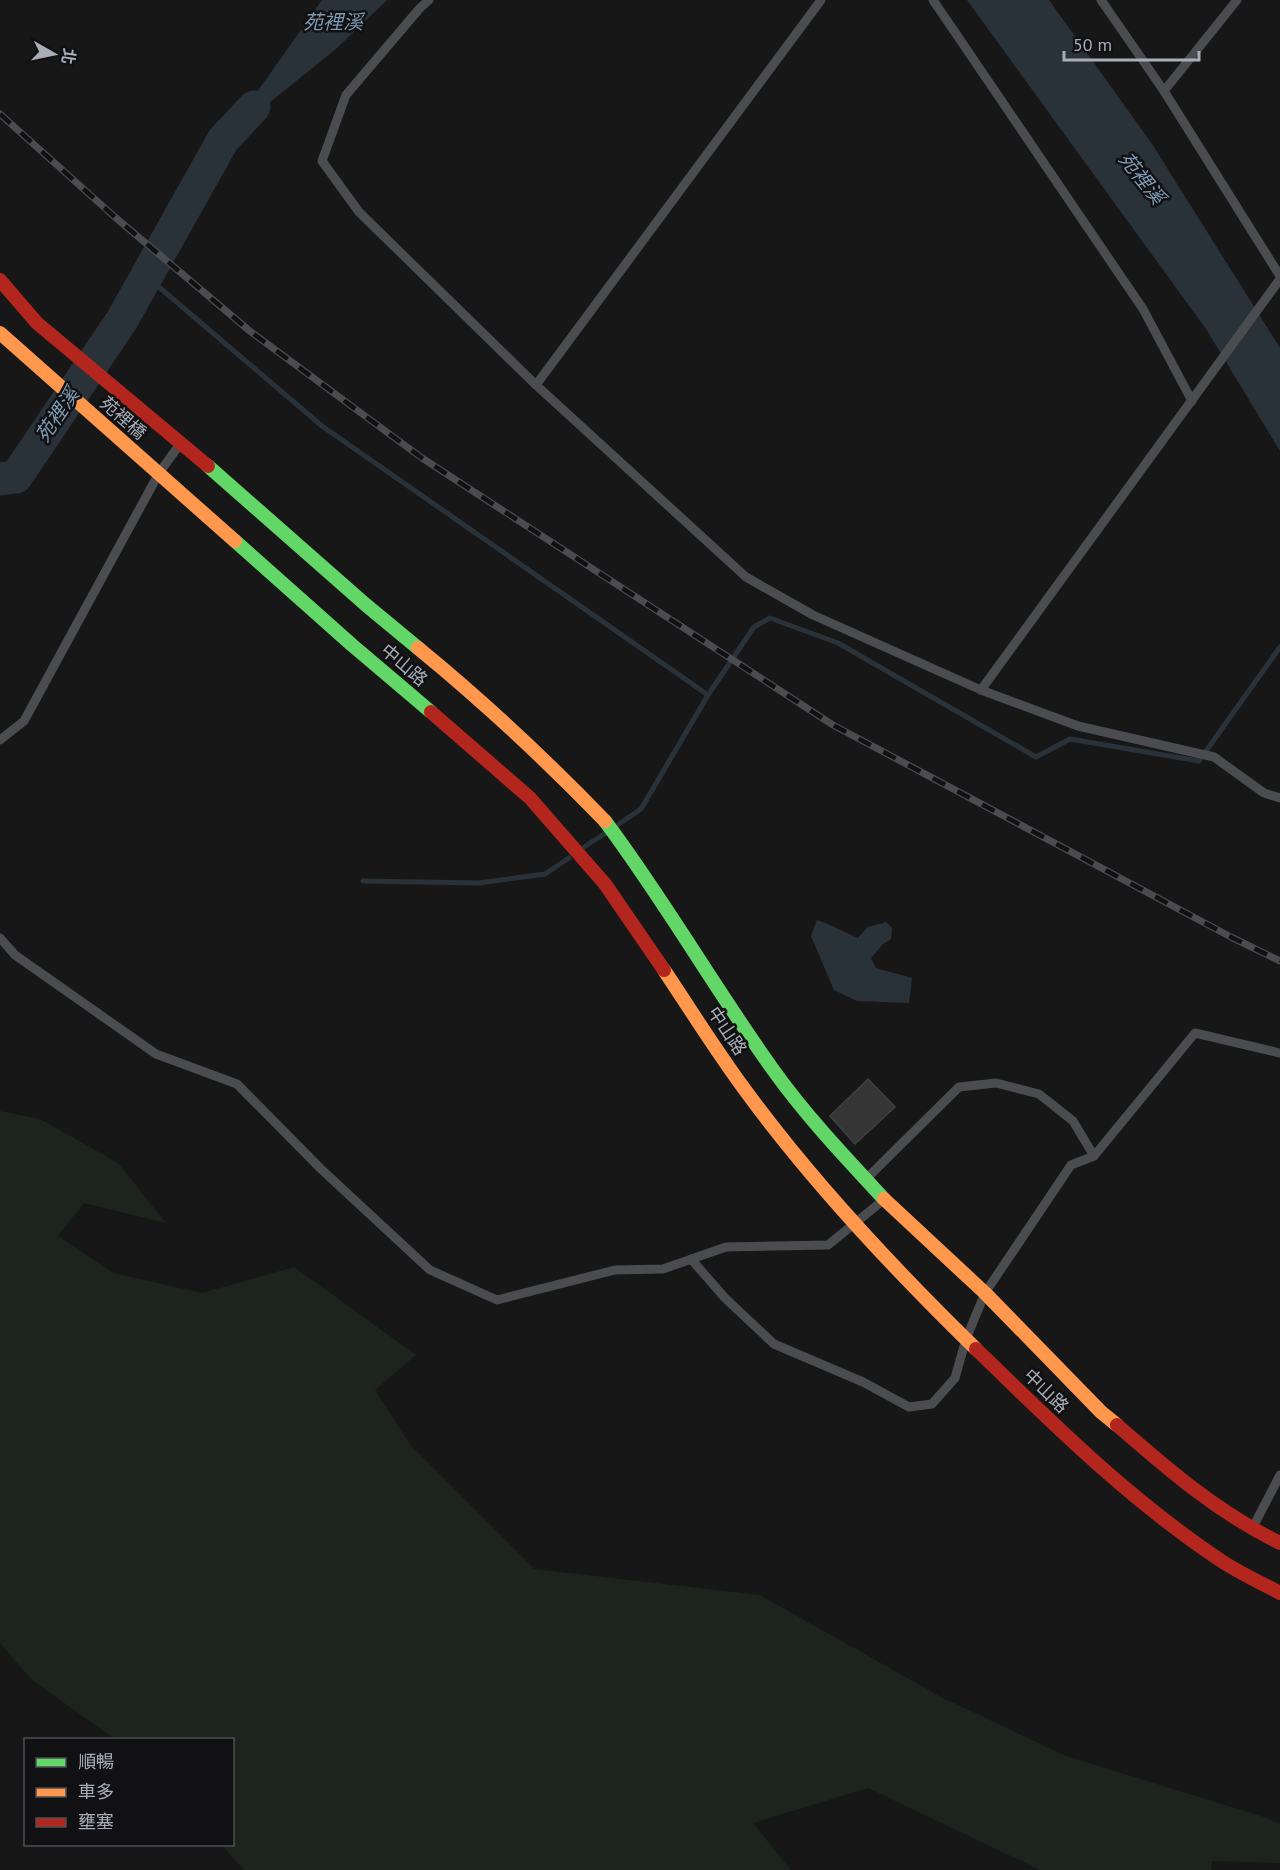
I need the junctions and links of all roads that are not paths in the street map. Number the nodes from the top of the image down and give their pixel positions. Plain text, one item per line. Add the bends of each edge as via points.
1 (429, 0) edge
2 (822, 0) edge
3 (933, 0) edge
4 (1101, 0) edge
5 (1238, 0) edge
6 (1164, 91) junction
7 (1280, 278) edge
8 (0, 280) edge
9 (5, 341) edge
10 (536, 385) junction
11 (1194, 398) junction
12 (181, 442) junction
13 (159, 473) junction
14 (981, 690) junction
15 (0, 740) edge
16 (1280, 798) edge
17 (0, 938) edge
18 (1280, 1053) edge
19 (761, 1082) junction
20 (1094, 1156) junction
21 (866, 1179) junction
22 (884, 1199) junction
23 (854, 1222) junction
24 (691, 1259) junction
25 (985, 1293) junction
26 (966, 1339) junction
27 (1280, 1475) edge
28 (1277, 1486) edge
29 (1252, 1529) junction
30 (1280, 1543) edge
31 (1280, 1593) edge

1 - 10 lane via 346,95 322,161 359,212
2 - 10 lane
3 - 11 lane via 1143,309
4 - 6 lane
5 - 6 lane
6 - 7 lane
7 - 11 lane
8 - 12 main road, 苑裡橋 via 37,323
9 - 13 main road, 苑裡橋
10 - 14 lane via 746,577 813,615
11 - 14 lane
12 - 13 lane
12 - 19 main road, 中山路 via 456,679 605,820 665,904
13 - 15 lane via 24,721
13 - 19 main road, 中山路 via 530,798 605,884
14 - 16 lane via 1078,726 1214,757 1264,793
17 - 24 lane via 15,955 156,1054 237,1084 430,1270 497,1300 615,1270 663,1269
18 - 20 lane via 1195,1033
19 - 21 main road, 中山路 via 819,1129
19 - 23 main road, 中山路 via 792,1151
20 - 21 lane via 1073,1120 1039,1094 996,1083 960,1087
20 - 25 lane via 1071,1165
21 - 22 main road, 中山路
22 - 23 lane
22 - 25 main road, 中山路
23 - 24 lane via 828,1245 726,1247
23 - 26 main road, 中山路
24 - 26 lane via 774,1344 863,1382 909,1407 932,1404 955,1378
25 - 26 lane
25 - 29 main road, 中山路 via 1101,1412 1189,1487
26 - 31 main road, 中山路 via 1132,1494 1221,1561
27 - 28 lane
28 - 29 lane
29 - 30 main road, 中山路

